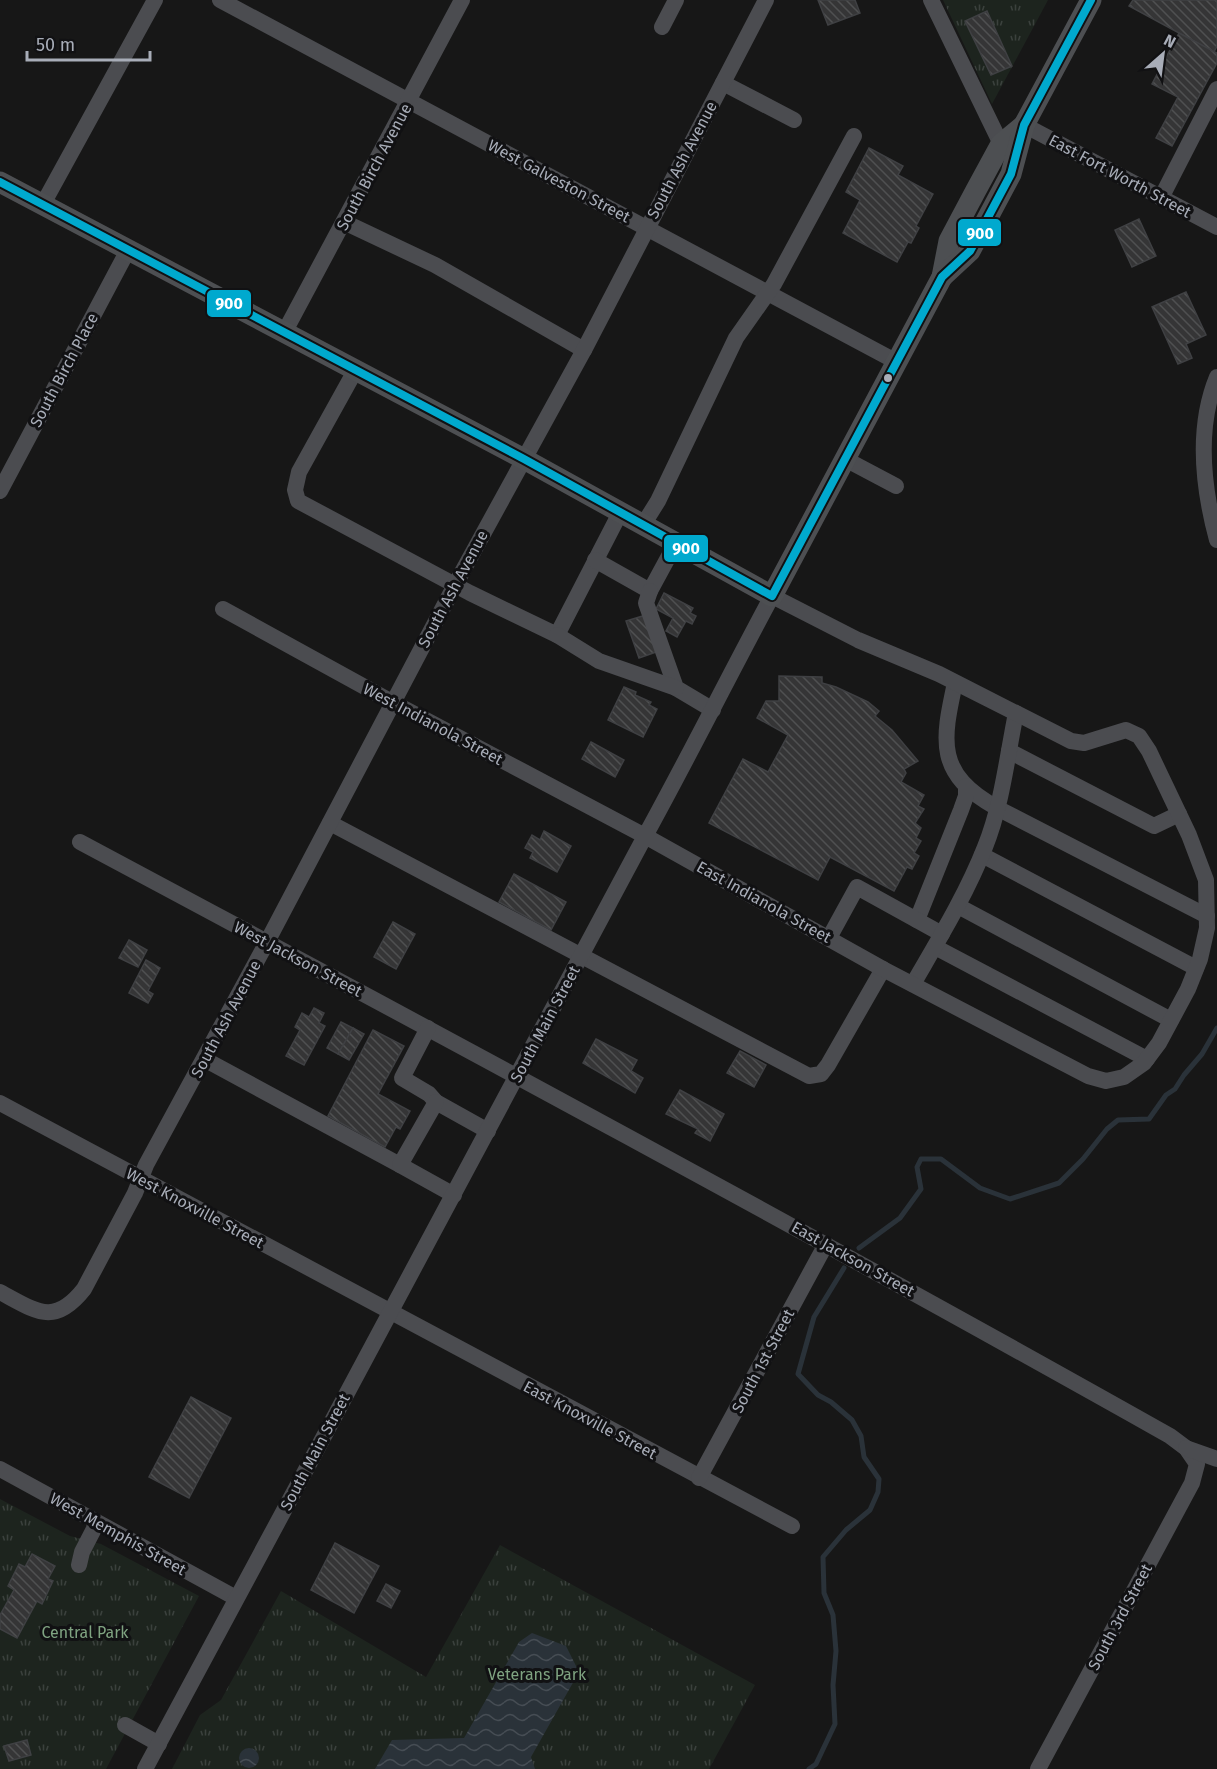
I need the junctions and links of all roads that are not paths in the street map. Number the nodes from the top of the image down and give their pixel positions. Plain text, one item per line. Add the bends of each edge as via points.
1 (155, 0) edge
2 (220, 0) edge
3 (462, 0) edge
4 (676, 0) edge
5 (766, 0) edge
6 (931, 0) edge
7 (1091, 0) edge
8 (662, 27) dead end
9 (723, 83) junction
10 (1217, 89) edge
11 (409, 100) junction
12 (794, 120) dead end
13 (1024, 125) junction
14 (854, 136) dead end
15 (1001, 144) junction
16 (0, 182) edge
17 (1161, 198) junction
18 (43, 204) junction
19 (345, 222) junction
20 (646, 228) junction
21 (1216, 228) edge
22 (128, 250) junction
23 (942, 277) junction
24 (768, 292) junction
25 (284, 333) junction
26 (584, 350) junction
27 (897, 362) junction
28 (355, 371) junction
29 (1217, 377) edge
30 (524, 459) junction
31 (845, 459) junction
32 (896, 486) dead end
33 (0, 491) edge
34 (620, 513) junction
35 (643, 525) junction
36 (1217, 540) edge
37 (676, 543) junction
38 (596, 560) junction
39 (455, 585) junction
40 (651, 591) junction
41 (772, 596) junction
42 (223, 609) dead end
43 (557, 635) junction
44 (955, 682) junction
45 (676, 688) junction
46 (392, 702) junction
47 (713, 710) junction
48 (1016, 713) junction
49 (1009, 751) junction
50 (966, 786) junction
51 (997, 808) junction
52 (1179, 814) junction
53 (330, 823) junction
54 (645, 836) junction
55 (80, 842) dead end
56 (982, 855) junction
57 (958, 906) junction
58 (1207, 916) junction
59 (917, 920) junction
60 (829, 938) junction
61 (938, 941) junction
62 (267, 942) junction
63 (581, 957) junction
64 (1196, 968) junction
65 (883, 969) junction
66 (913, 984) junction
67 (1172, 1020) junction
68 (428, 1028) junction
69 (204, 1059) junction
70 (1147, 1059) junction
71 (517, 1076) junction
72 (436, 1102) junction
73 (0, 1103) edge
74 (488, 1131) junction
75 (400, 1165) junction
76 (141, 1179) junction
77 (454, 1195) junction
78 (826, 1244) junction
79 (0, 1292) edge
80 (390, 1313) junction
81 (1186, 1448) junction
82 (1217, 1459) edge
83 (1197, 1464) joint
84 (0, 1469) edge
85 (699, 1478) junction
86 (97, 1523) junction
87 (792, 1527) dead end
88 (79, 1565) dead end
89 (237, 1598) junction
90 (125, 1725) dead end
91 (159, 1744) junction
92 (146, 1769) edge
93 (1038, 1769) edge

1 - 18 street
2 - 11 street, West Galveston Street
3 - 11 street, South Birch Avenue
4 - 8 street
5 - 9 street, South Ash Avenue
6 - 15 street
7 - 13 main road, South Main Street
9 - 12 street
9 - 20 street, South Ash Avenue
10 - 17 street
11 - 19 street, South Birch Avenue
11 - 20 street, West Galveston Street
13 - 15 main road, South Main Street
13 - 17 street, East Fort Worth Street
13 - 23 main road, South Main Street via 1011,174 970,250
14 - 24 street
15 - 23 main road, South Main Street via 950,241
16 - 18 main road
17 - 21 street, East Fort Worth Street
18 - 22 main road
19 - 25 street, South Birch Avenue
19 - 26 street via 510,306
20 - 24 street, West Galveston Street
20 - 26 street, South Ash Avenue
22 - 25 main road
22 - 33 street, South Birch Place
23 - 27 main road, South Main Street
24 - 27 street, West Galveston Street
24 - 35 street via 736,338
25 - 28 main road
26 - 30 street, South Ash Avenue
27 - 31 main road, South Main Street
28 - 30 main road
28 - 39 street via 299,472 295,490 298,501
29 - 36 street via 1209,404 1204,449 1208,499
30 - 34 main road
30 - 39 street, South Ash Avenue
31 - 32 street
31 - 41 main road, South Main Street
34 - 35 main road
34 - 38 street
35 - 37 main road
37 - 40 street
37 - 41 main road
38 - 40 street
38 - 43 street
39 - 43 street
39 - 46 street, South Ash Avenue
40 - 45 street via 646,603
41 - 44 street, East Indianola Street via 858,640
41 - 47 street, South Main Street
42 - 46 street, West Indianola Street
43 - 45 street via 598,661
44 - 48 street, East Indianola Street
44 - 50 street via 945,742 953,769
45 - 47 street
46 - 53 street, South Ash Avenue
46 - 54 street, West Indianola Street
47 - 54 street, South Main Street
48 - 49 street
48 - 52 street, East Indianola Street via 1071,741 1084,743 1126,730 1139,736
49 - 51 street
49 - 52 street via 1154,826
50 - 51 street
50 - 59 street via 962,810
51 - 56 street
51 - 58 street
52 - 58 street, East Indianola Street via 1206,880
53 - 62 street, South Ash Avenue
53 - 63 street
54 - 60 street, East Indianola Street
54 - 63 street, South Main Street
55 - 62 street, West Jackson Street
56 - 57 street
56 - 64 street
57 - 61 street
57 - 67 street
58 - 64 street, East Indianola Street
59 - 60 street via 856,887
59 - 61 street
60 - 65 street, East Indianola Street
61 - 66 street
61 - 70 street
62 - 68 street, West Jackson Street
62 - 69 street, South Ash Avenue
63 - 65 street via 809,1077 821,1074 828,1065
63 - 71 street, South Main Street
64 - 67 street, East Indianola Street
65 - 66 street, East Indianola Street
66 - 70 street, East Indianola Street via 1088,1076 1106,1081 1124,1077
67 - 70 street, East Indianola Street
68 - 71 street, West Jackson Street
68 - 72 street via 402,1078
69 - 75 street
69 - 76 street, South Ash Avenue
71 - 74 street, South Main Street
71 - 78 street, East Jackson Street
72 - 74 street
72 - 75 street
73 - 76 street, West Knoxville Street
74 - 77 street, South Main Street
75 - 77 street
76 - 79 street, South Ash Avenue via 73,1303 54,1313 40,1311
76 - 80 street, West Knoxville Street
77 - 80 street, South Main Street
78 - 81 street, East Jackson Street
78 - 85 street, South 1st Street
80 - 85 street, East Knoxville Street
80 - 89 street, South Main Street
81 - 82 street, East Jackson Street
81 - 83 street, East Jackson Street
83 - 93 street, South 3rd Street via 1192,1484
84 - 86 street, West Memphis Street
85 - 87 street, East Knoxville Street
86 - 88 street
86 - 89 street, West Memphis Street
89 - 91 street, South Main Street
90 - 91 street
91 - 92 street, South Main Street

